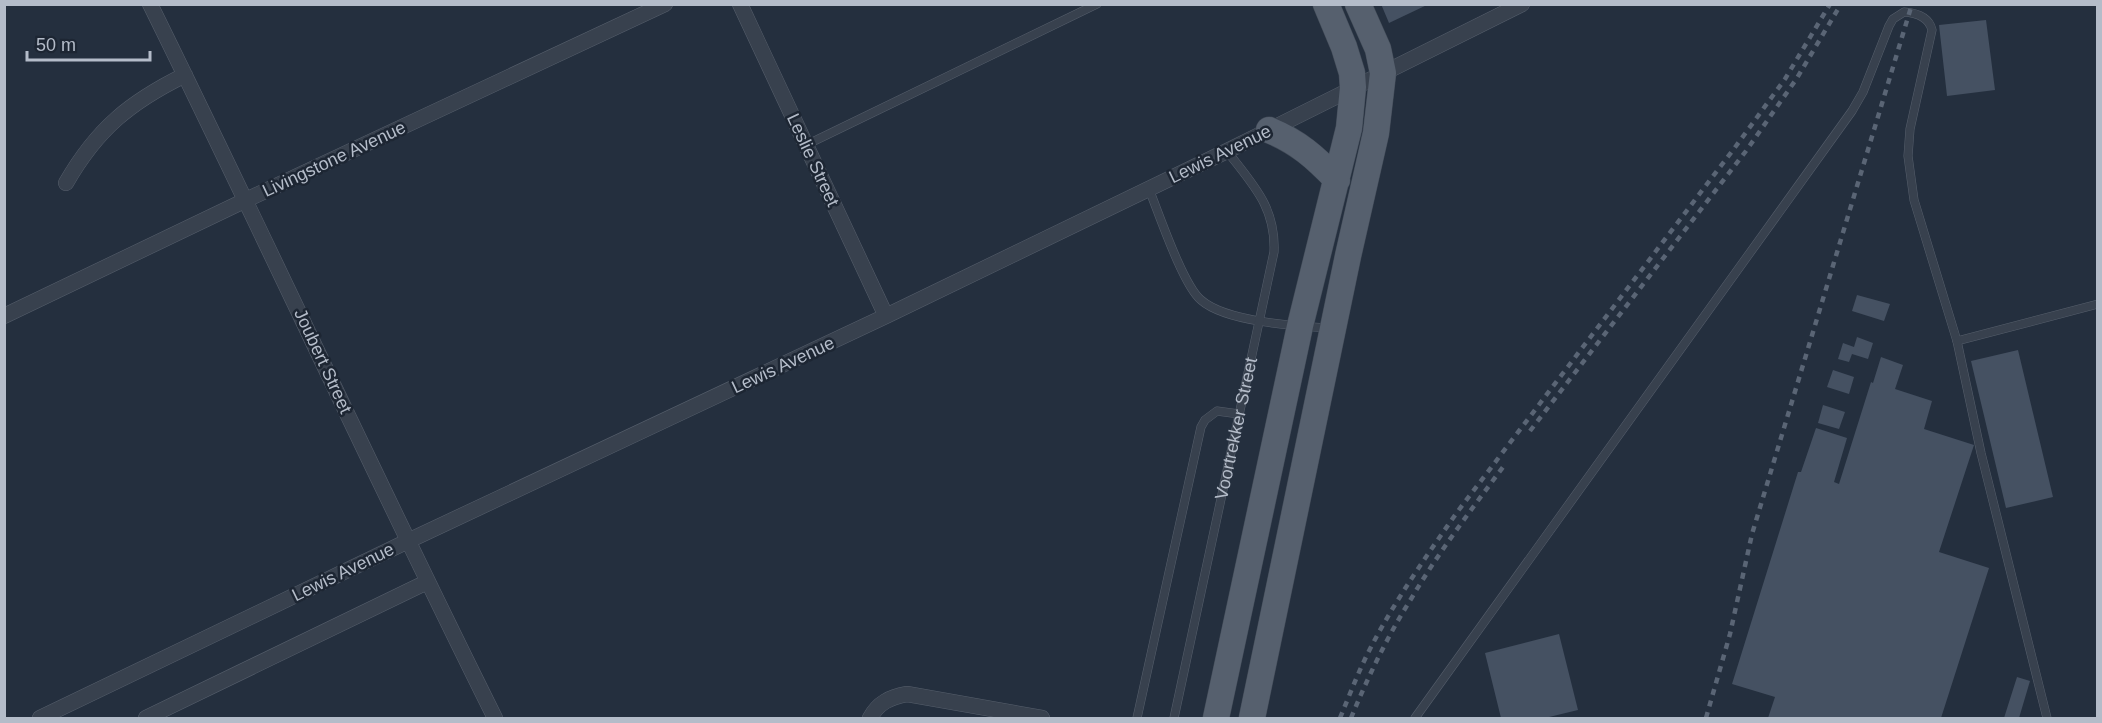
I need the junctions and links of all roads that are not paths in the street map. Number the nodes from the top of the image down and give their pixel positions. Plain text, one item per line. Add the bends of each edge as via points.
1 (150, 4) edge
2 (665, 4) edge
3 (740, 4) edge
4 (1097, 4) edge
5 (1326, 4) edge
6 (1358, 4) edge
7 (1519, 5) edge
8 (1383, 73) junction
9 (185, 75) junction
10 (1353, 87) junction
11 (1269, 130) junction
12 (806, 145) junction
13 (1227, 151) junction
14 (1337, 180) junction
15 (66, 183) dead end
16 (1149, 189) junction
17 (246, 200) junction
18 (2097, 304) edge
19 (4, 316) edge
20 (886, 316) junction
21 (1258, 321) junction
22 (1300, 326) junction
23 (1334, 328) junction
24 (1956, 341) junction
25 (1239, 414) junction
26 (408, 541) junction
27 (427, 582) junction
28 (1217, 712) edge
29 (1252, 715) edge
30 (40, 718) edge
31 (146, 718) edge
32 (495, 718) edge
33 (870, 718) edge
34 (1042, 718) edge
35 (1137, 718) edge
36 (1174, 718) edge
37 (1415, 718) edge
38 (2047, 718) edge

1 - 9 street, Joubert Street
2 - 17 street, Livingstone Avenue
3 - 12 street, Leslie Street
4 - 12 lane
5 - 10 main road via 1349,60
6 - 8 main road via 1378,49
7 - 8 street, Lewis Avenue
8 - 10 street, Lewis Avenue
8 - 23 main road via 1376,133
9 - 15 street via 122,112 81,156
9 - 17 street, Joubert Street
10 - 11 street, Lewis Avenue
10 - 14 main road via 1349,128
11 - 13 street, Lewis Avenue
11 - 14 main road via 1291,139
12 - 20 street, Leslie Street
13 - 16 street, Lewis Avenue
13 - 21 lane, Voortrekker Street via 1260,195 1273,224 1274,252
14 - 22 main road
16 - 20 street, Lewis Avenue
16 - 21 lane via 1184,274 1200,300 1212,308
17 - 19 street, Livingstone Avenue
17 - 26 street, Joubert Street
18 - 24 lane
20 - 26 street, Lewis Avenue
21 - 22 lane
21 - 25 lane, Voortrekker Street
22 - 23 lane
22 - 28 main road
23 - 29 main road
24 - 37 lane via 1914,200 1908,156 1910,129 1932,30 1927,19 1904,12 1889,26 1852,111
24 - 38 lane
25 - 35 lane via 1217,411 1201,427
25 - 36 lane, Voortrekker Street
26 - 27 street, Joubert Street
26 - 30 street, Lewis Avenue
27 - 31 street
27 - 32 street, Joubert Street
28 - 29 main road
33 - 34 street via 882,703 907,694

